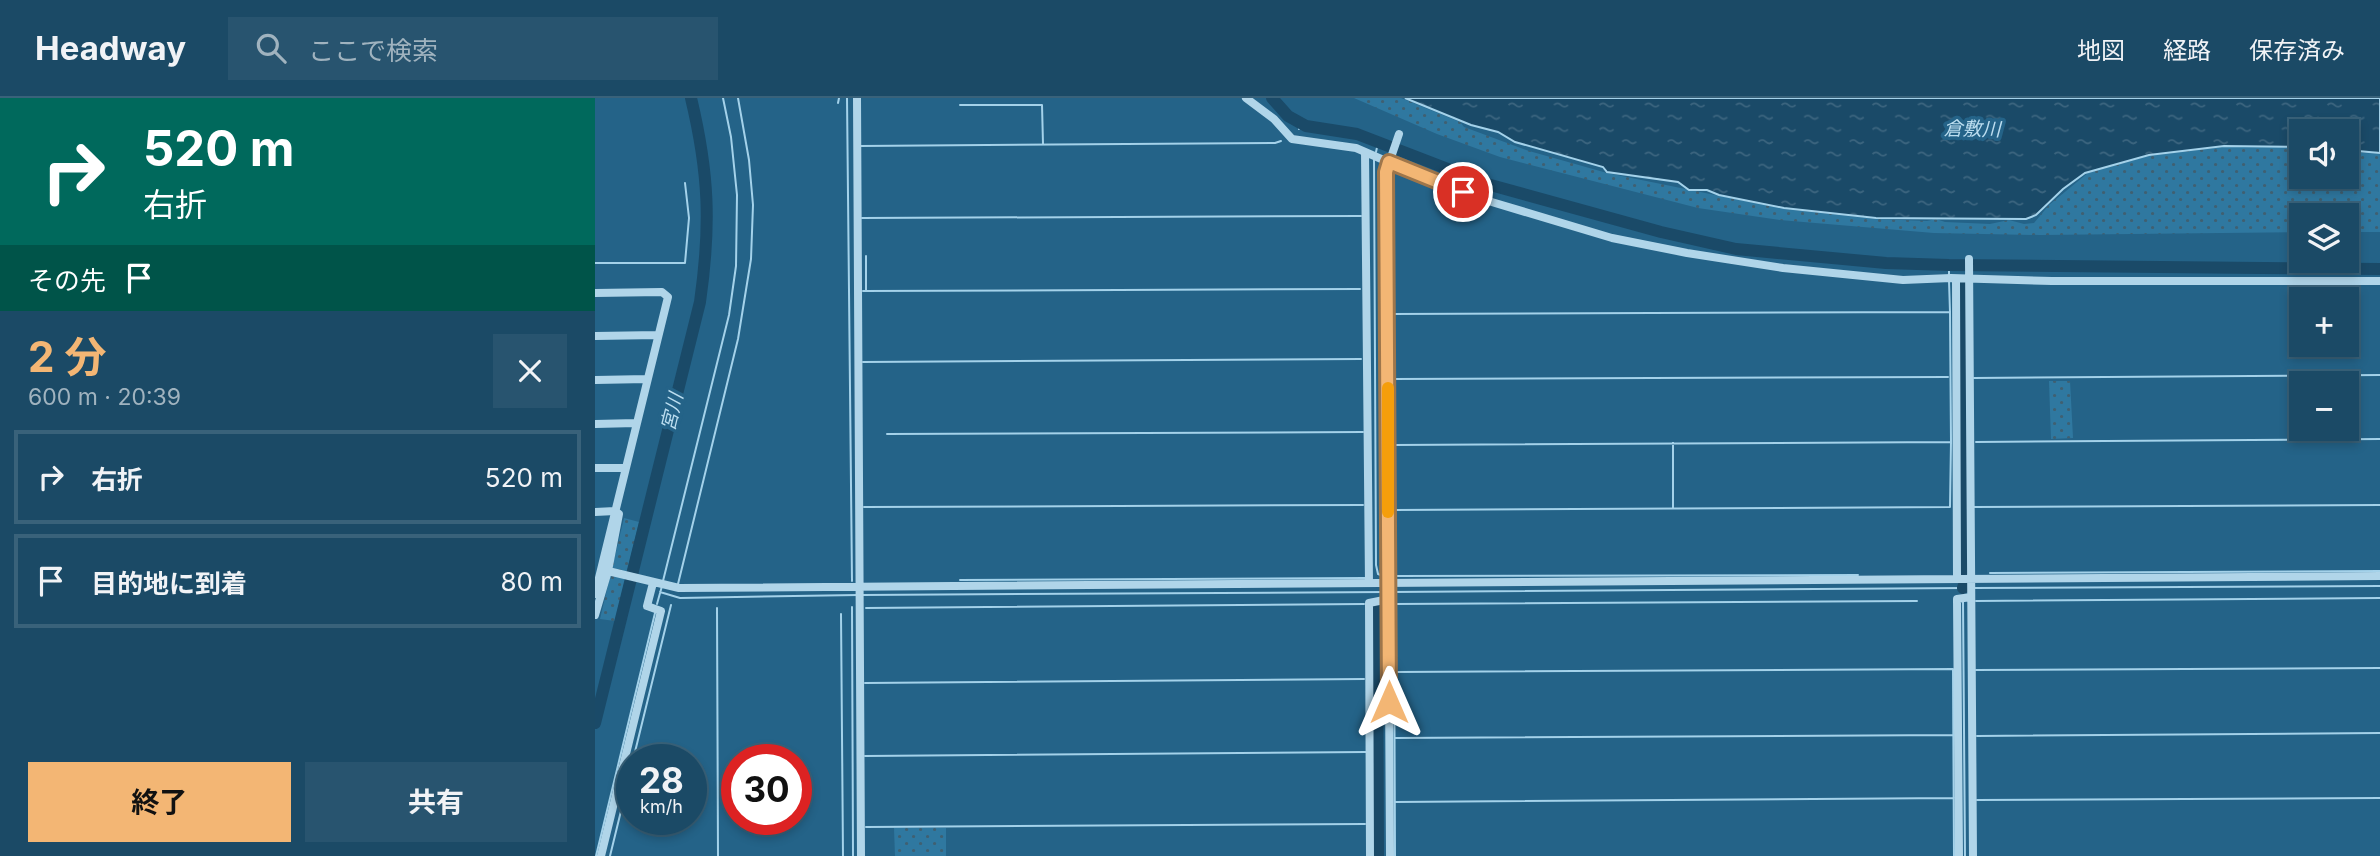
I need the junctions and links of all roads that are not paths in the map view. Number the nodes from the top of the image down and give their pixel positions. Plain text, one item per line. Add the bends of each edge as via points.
1 (857, 98) edge
2 (1246, 98) edge
3 (1399, 138) dead end
4 (1371, 154) junction
5 (1390, 160) junction
6 (1969, 259) dead end
7 (1969, 276) junction
8 (1952, 279) junction
9 (2380, 281) edge
10 (595, 293) edge
11 (658, 335) junction
12 (595, 336) edge
13 (647, 379) junction
14 (595, 380) edge
15 (636, 423) junction
16 (595, 424) edge
17 (595, 468) edge
18 (625, 468) junction
19 (615, 511) junction
20 (595, 512) edge
21 (595, 554) edge
22 (605, 554) junction
23 (610, 571) junction
24 (2380, 576) edge
25 (1957, 578) junction
26 (1369, 583) junction
27 (658, 584) junction
28 (1972, 588) junction
29 (1389, 591) junction
30 (860, 592) junction
31 (595, 594) edge
32 (595, 615) edge
33 (601, 856) edge
34 (861, 856) edge
35 (1370, 856) edge
36 (1391, 856) edge
37 (1959, 856) edge
38 (1973, 856) edge

1 - 30 street
2 - 4 street via 1293,139 1348,146
3 - 5 street
4 - 5 street
4 - 26 street
5 - 8 street via 1441,184 1612,238 1783,268 1880,279
5 - 29 street via 1386,172
6 - 7 street
7 - 8 street
7 - 9 street
7 - 28 street
8 - 25 street
10 - 11 street via 666,293
11 - 12 street
11 - 13 street
13 - 14 street
13 - 15 street
15 - 16 street
15 - 18 street
17 - 18 street
18 - 19 street
19 - 20 street
19 - 22 street
19 - 23 street via 619,514
21 - 22 street
22 - 31 street
23 - 27 street
23 - 32 street
24 - 28 street
25 - 28 street
25 - 29 street
26 - 29 street
26 - 30 street
27 - 30 street
27 - 33 street via 647,606 661,611
28 - 37 street via 1957,599
28 - 38 street
29 - 35 street via 1369,603
29 - 36 street
30 - 34 street

